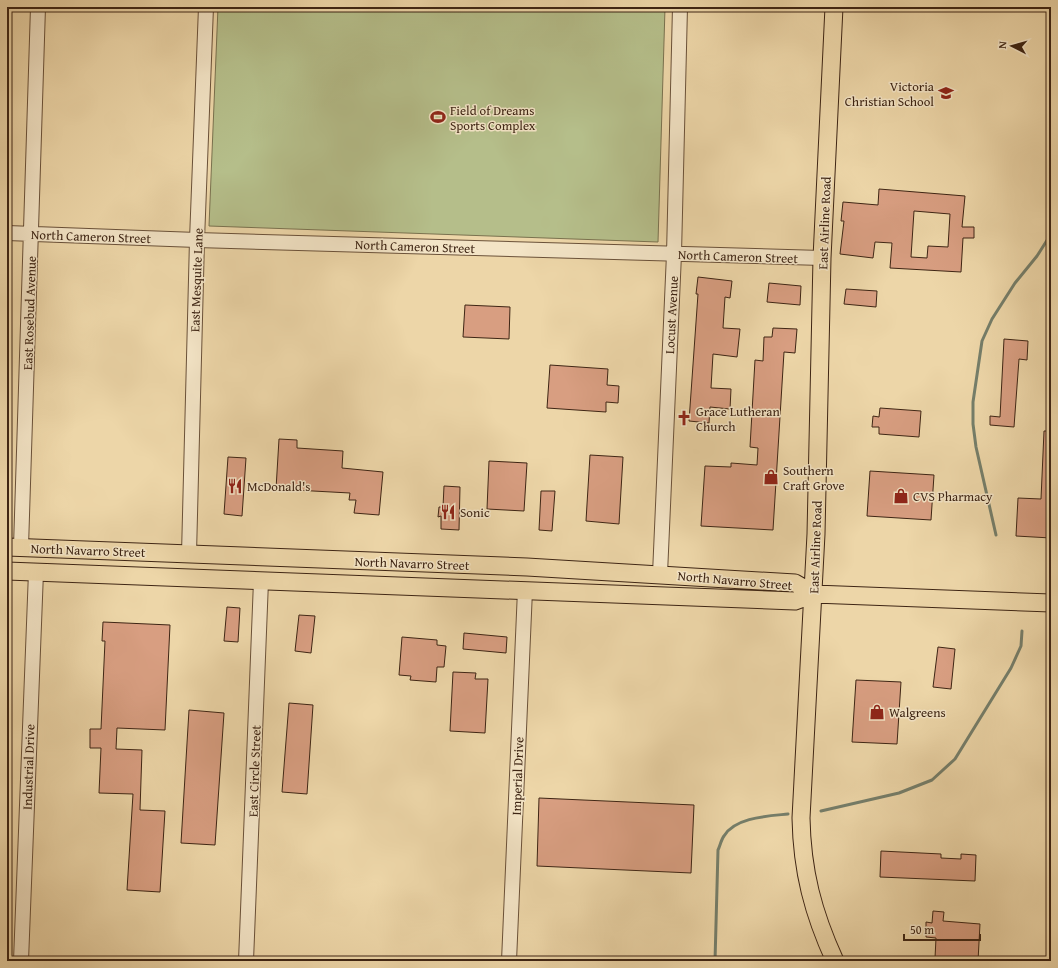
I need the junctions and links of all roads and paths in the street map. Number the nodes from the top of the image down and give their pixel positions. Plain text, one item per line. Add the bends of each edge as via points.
1 (38, 7) edge
2 (206, 7) edge
3 (680, 7) edge
4 (834, 7) edge
5 (7, 233) edge
6 (32, 234) junction
7 (197, 240) junction
8 (674, 254) junction
9 (822, 258) junction
10 (14, 547) edge
11 (189, 554) junction
12 (251, 556) junction
13 (7, 560) edge
14 (7, 571) edge
15 (36, 572) junction
16 (660, 574) junction
17 (262, 581) junction
18 (525, 590) junction
19 (814, 594) junction
20 (1051, 603) edge
21 (21, 961) edge
22 (246, 961) edge
23 (509, 961) edge
24 (835, 961) edge

1 - 6 street, East Rosebud Avenue
2 - 7 street, East Mesquite Lane
3 - 8 street, Locust Avenue
4 - 9 main road, East Airline Road
5 - 6 street, North Cameron Street
6 - 7 street, North Cameron Street
6 - 10 street, East Rosebud Avenue
7 - 8 street, North Cameron Street
7 - 11 street, East Mesquite Lane
8 - 9 street, North Cameron Street
8 - 16 street, Locust Avenue
9 - 19 main road, East Airline Road
10 - 11 main road, North Navarro Street
10 - 13 main road via 19,555 15,559
11 - 12 main road, North Navarro Street
12 - 15 main road via 236,565 48,560 37,565
12 - 16 main road, North Navarro Street
14 - 15 main road, North Navarro Street
15 - 17 main road, North Navarro Street
15 - 21 street, Industrial Drive
16 - 19 main road, North Navarro Street via 795,583
17 - 18 main road, North Navarro Street
17 - 22 street, East Circle Street
18 - 19 main road, North Navarro Street via 795,601
18 - 23 street, Imperial Drive
19 - 20 main road, North Navarro Street
19 - 24 main road, East Airline Road via 803,766 802,844 806,878 815,912

